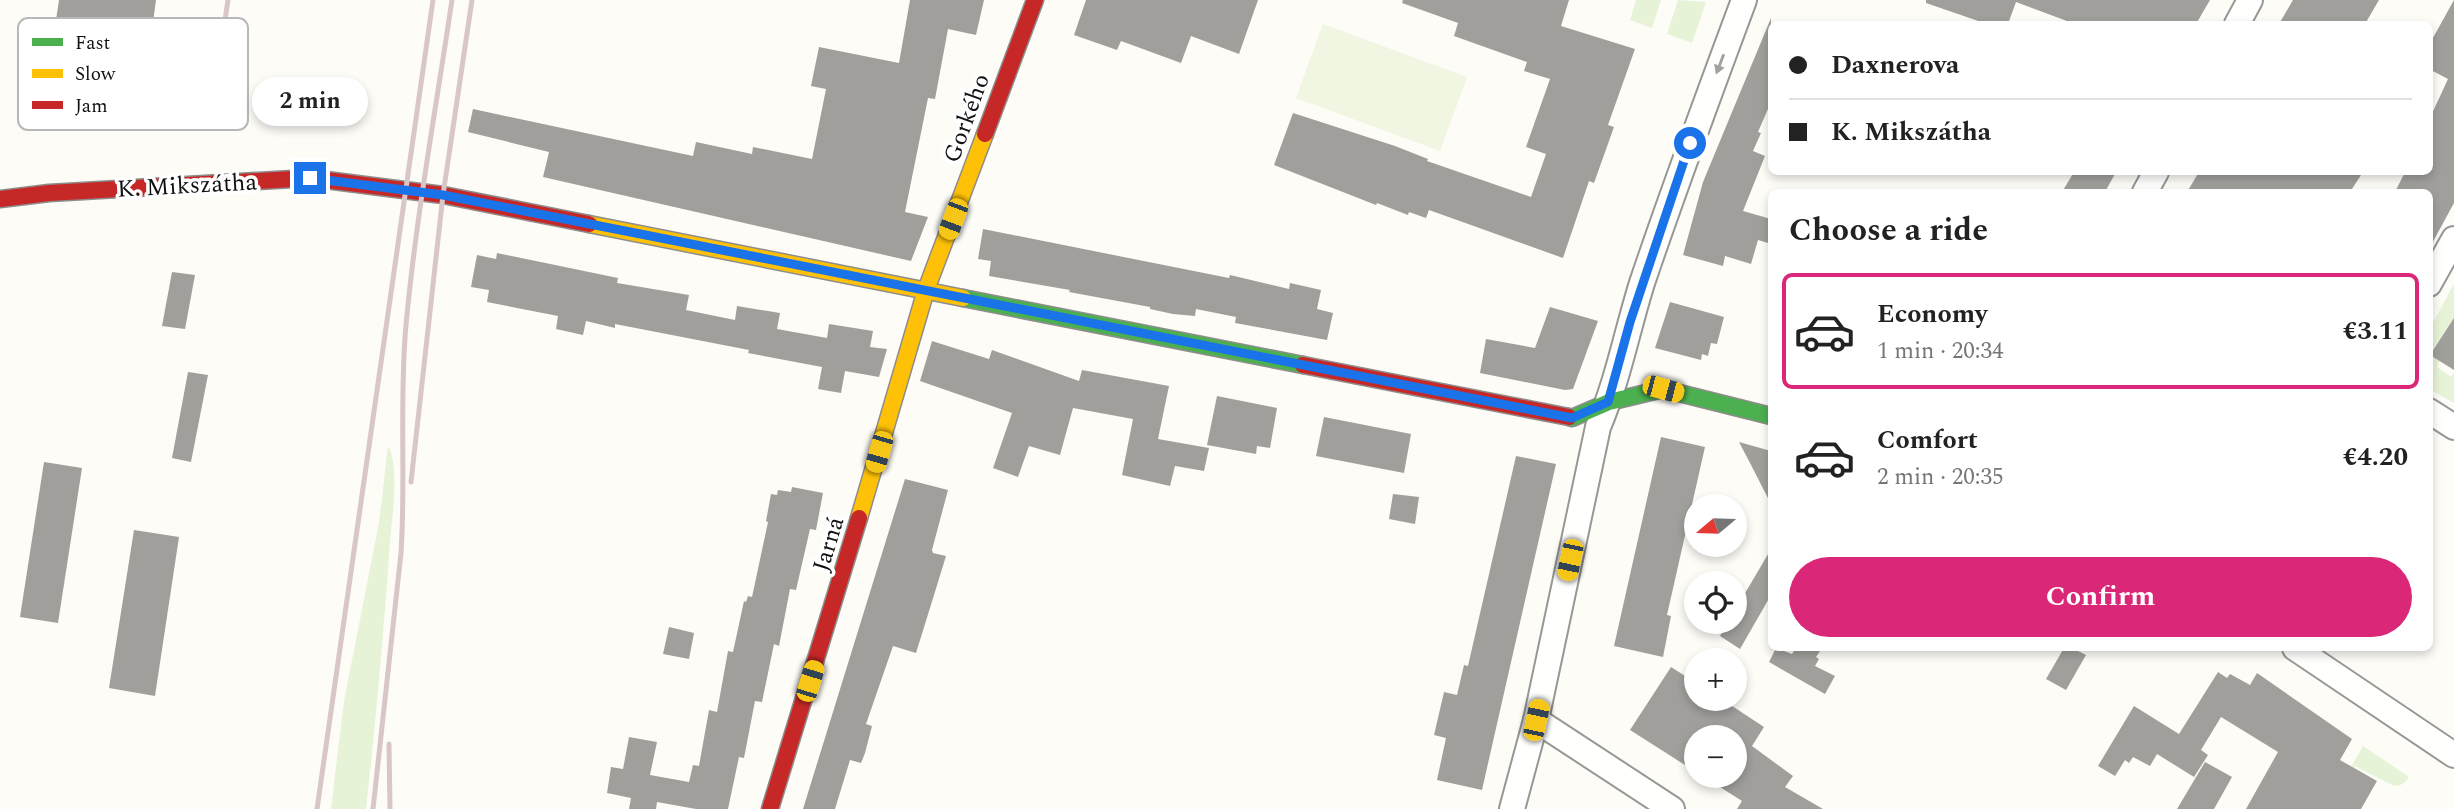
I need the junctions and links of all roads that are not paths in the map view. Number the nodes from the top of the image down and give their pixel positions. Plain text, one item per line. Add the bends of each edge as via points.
1 (1035, 0) edge
2 (1744, 0) edge
3 (2250, 0) edge
4 (2239, 21) edge
5 (0, 199) edge
6 (2454, 239) edge
7 (2433, 277) edge
8 (926, 290) junction
9 (1608, 402) junction
10 (2433, 414) edge
11 (1768, 415) edge
12 (2454, 427) edge
13 (2299, 651) edge
14 (1536, 720) junction
15 (2454, 755) edge
16 (770, 809) edge
17 (1511, 809) edge
18 (1672, 809) edge

1 - 8 street, Gorkého
2 -> 9 street via 1681,168
3 - 4 street
5 - 8 street, K. Mikszátha via 310,178 443,195
6 - 7 street
8 - 9 street, K. Mikszátha via 1572,418
8 - 16 street, Jarná
9 - 11 street, K. Mikszátha via 1663,389
9 - 14 street via 1598,427
10 - 12 street
13 - 15 street
14 - 17 street
14 - 18 street

